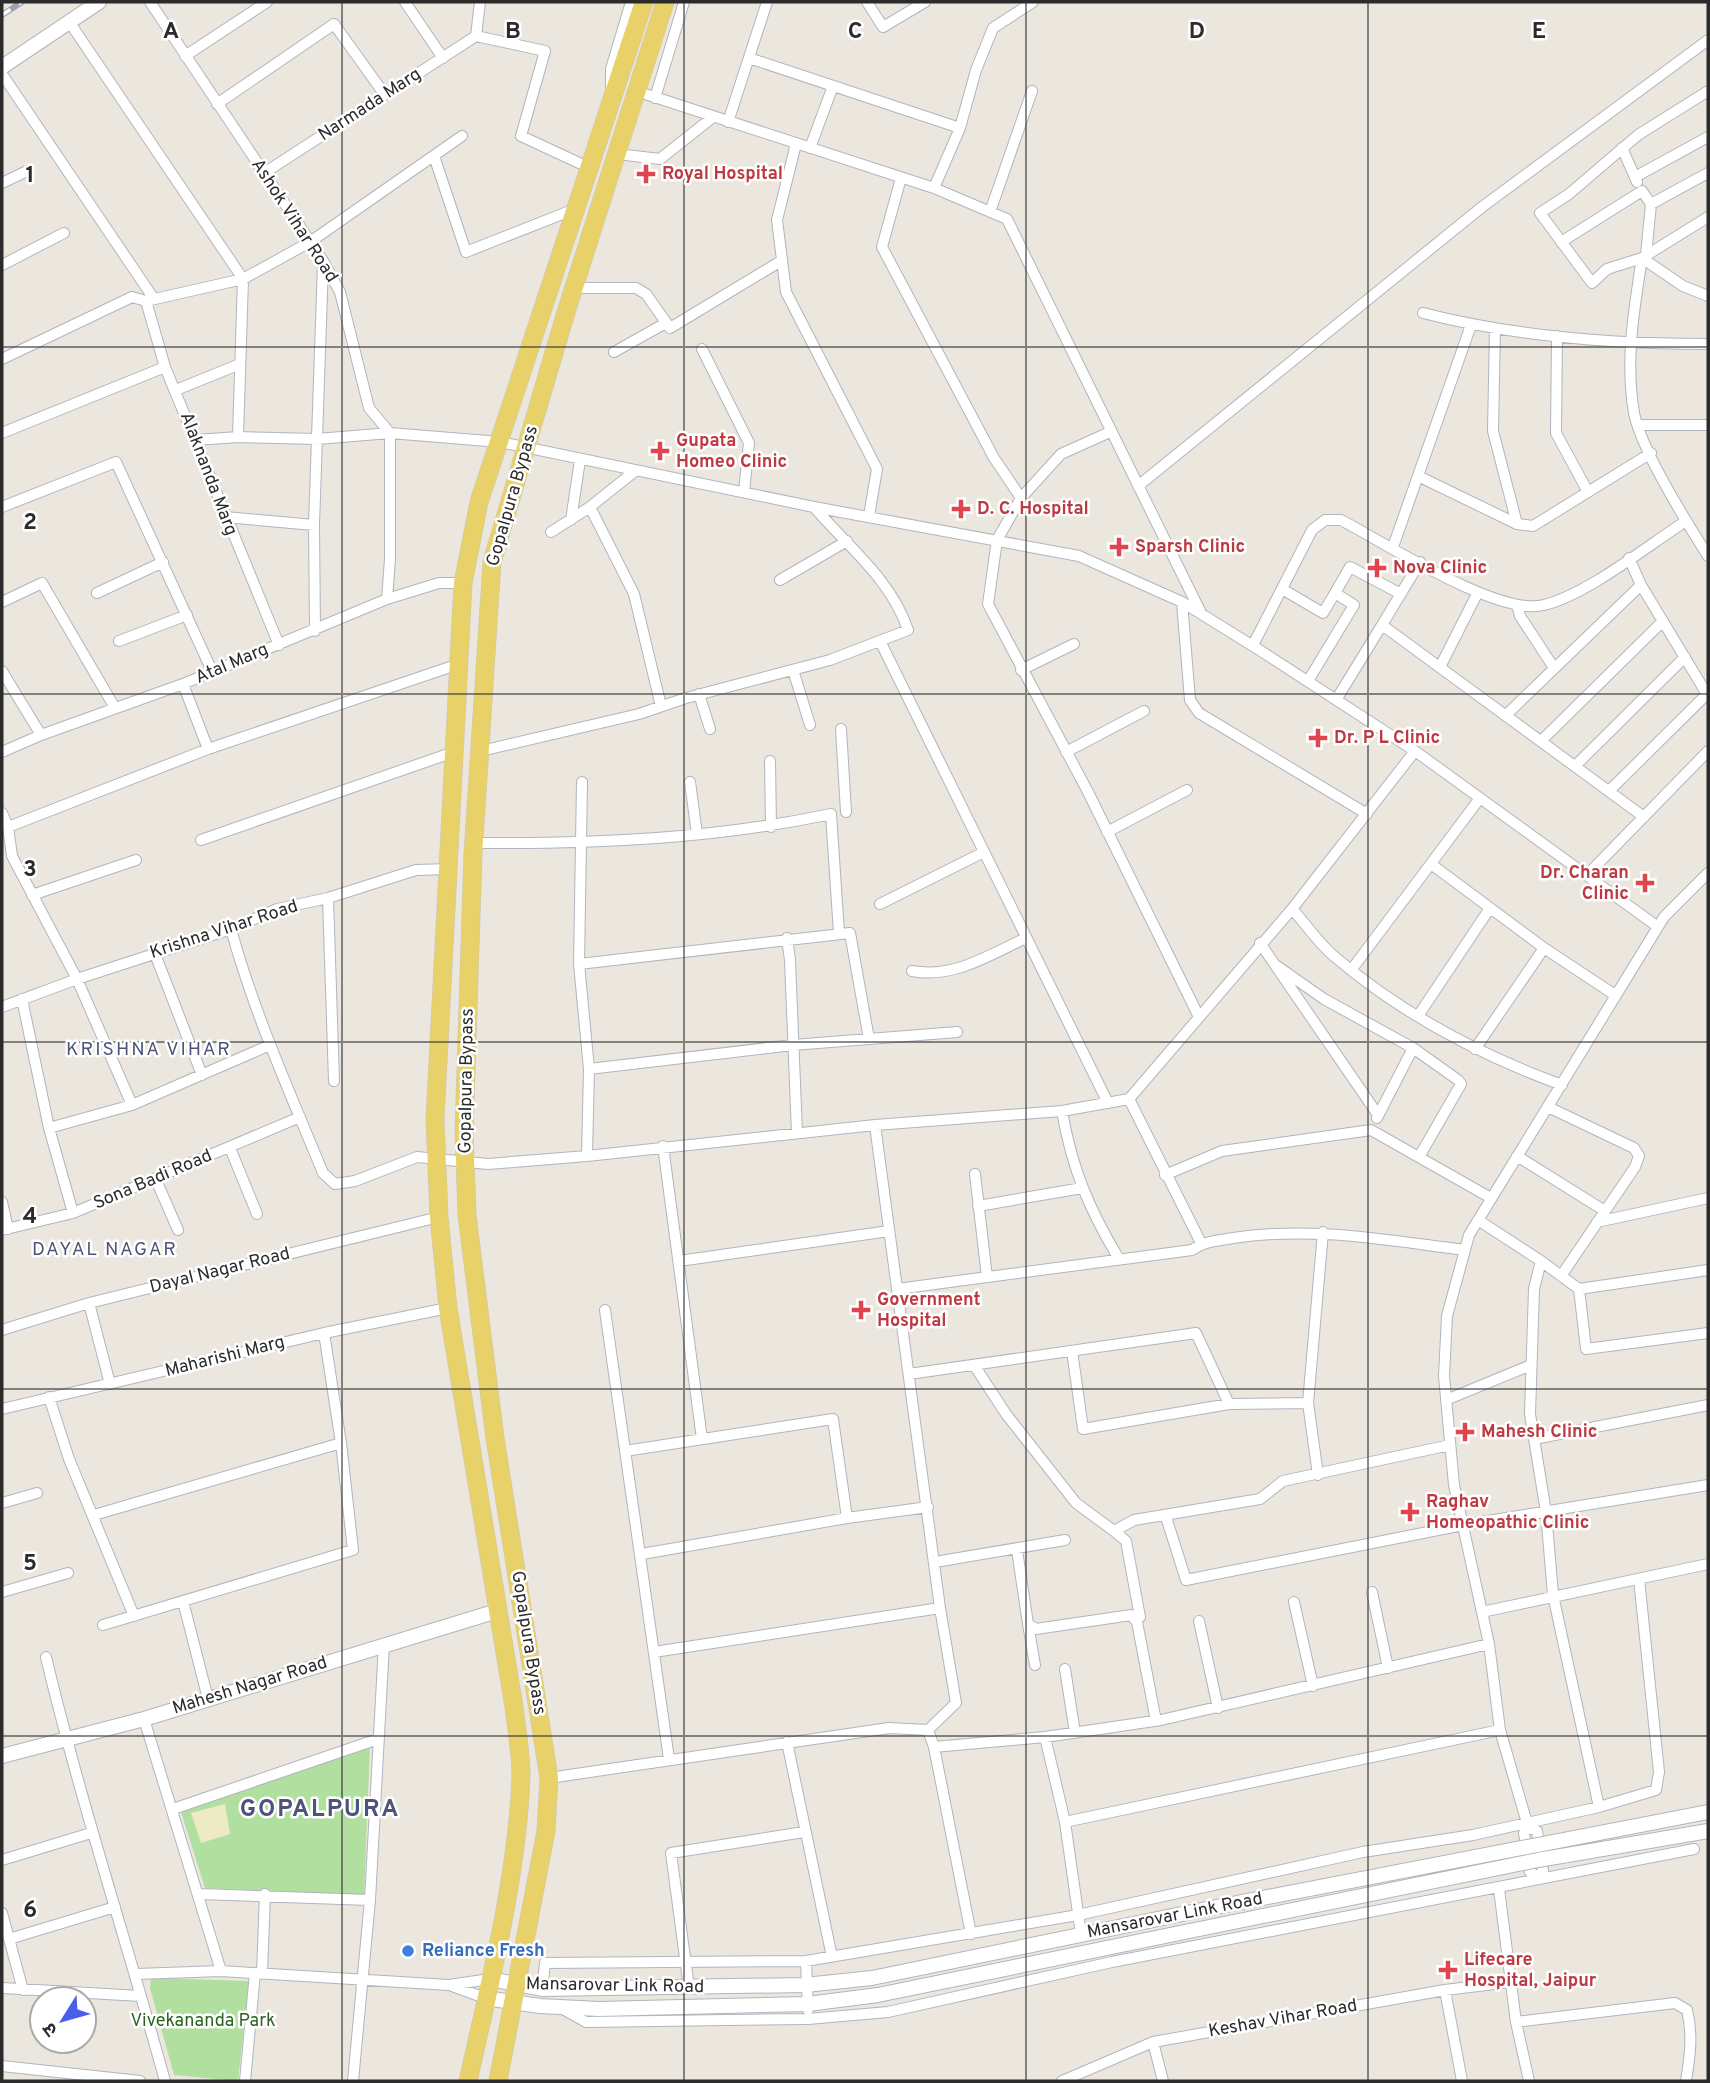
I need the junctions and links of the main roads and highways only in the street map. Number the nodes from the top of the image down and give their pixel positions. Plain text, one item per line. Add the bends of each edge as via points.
1 (643, 2) edge
2 (665, 2) edge
3 (468, 2081) edge
4 (498, 2081) edge

1 - 3 main road, Gopalpura Bypass via 479,502 463,583 456,665 435,1119 439,1217 448,1308 521,1773 508,1889
2 - 4 main road, Gopalpura Bypass via 492,562 474,843 467,1215 495,1438 549,1777 547,1831

